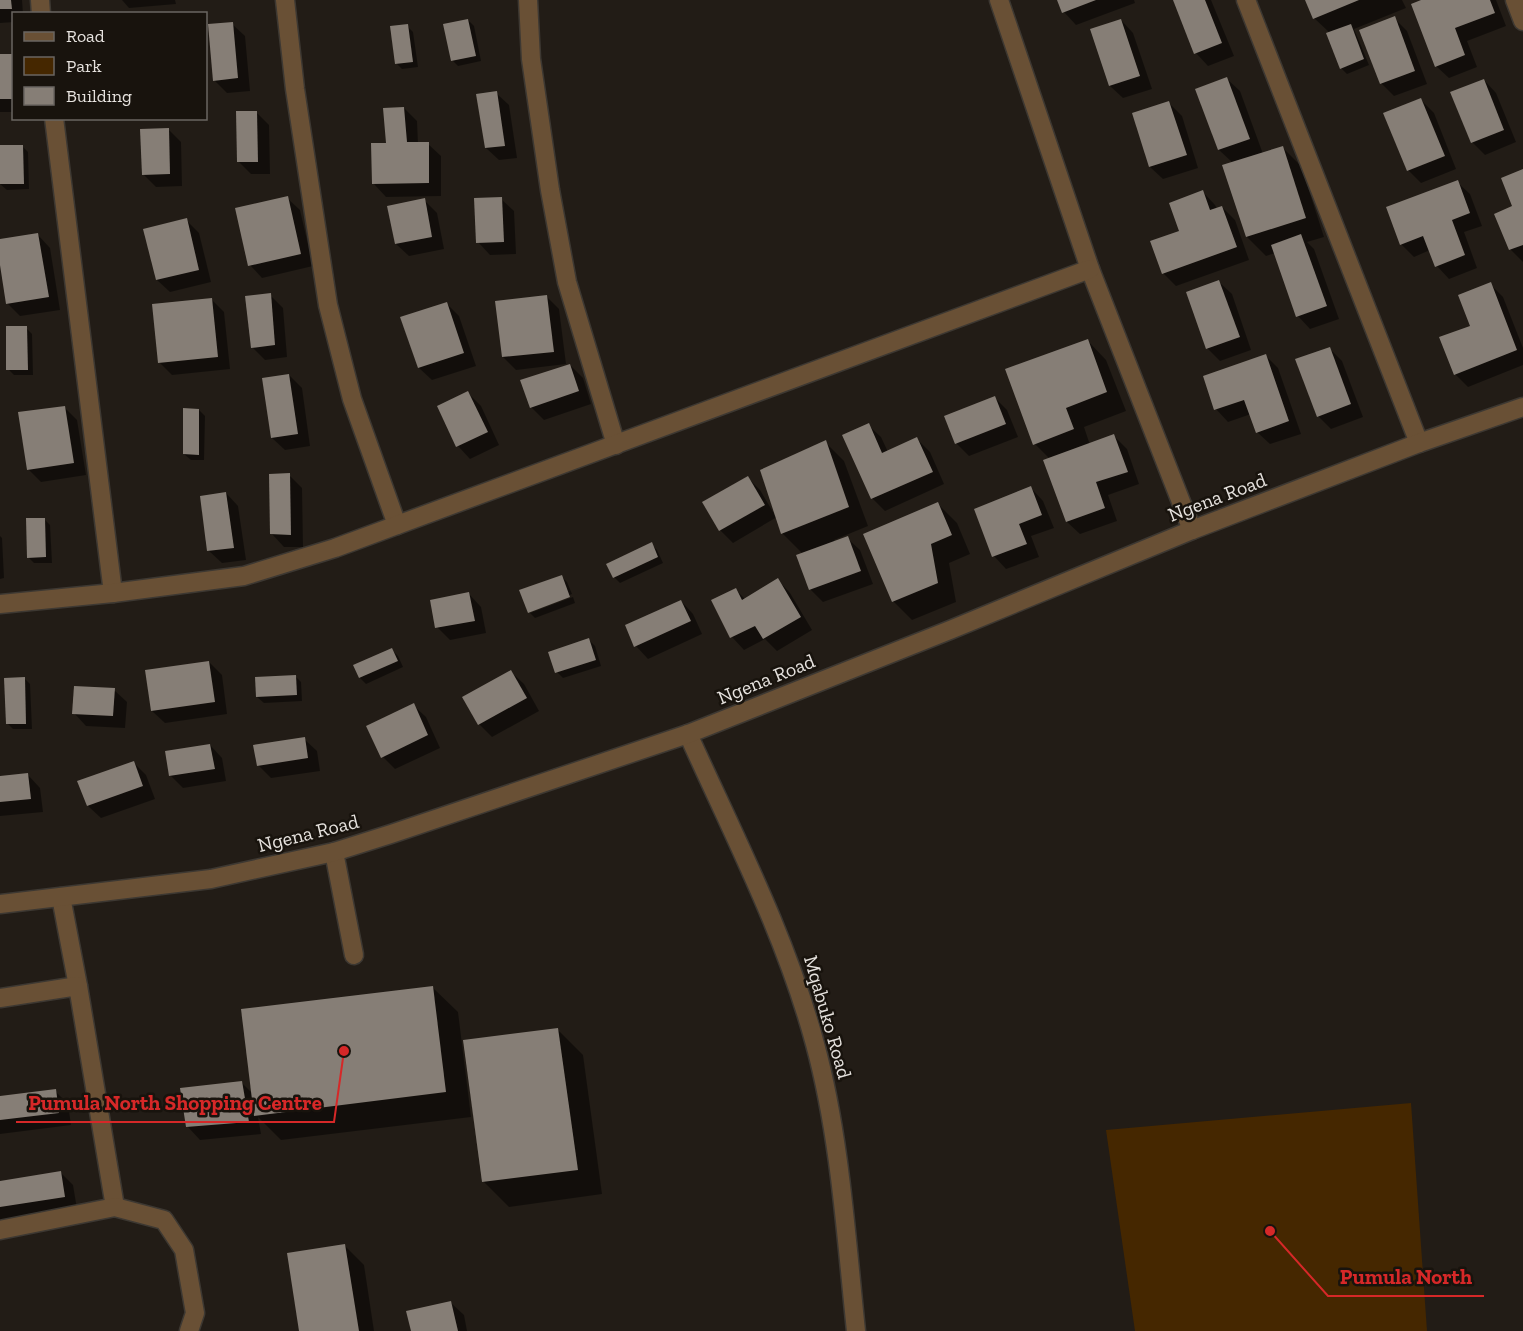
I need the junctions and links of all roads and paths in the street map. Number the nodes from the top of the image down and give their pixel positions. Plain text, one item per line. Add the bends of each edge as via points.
1 (285, 0) edge
2 (528, 0) edge
3 (999, 0) edge
4 (1246, 0) edge
5 (1515, 0) edge
6 (1523, 21) edge
7 (54, 120) edge
8 (1090, 269) junction
9 (1523, 407) edge
10 (1419, 443) junction
11 (616, 445) junction
12 (397, 525) junction
13 (1192, 530) junction
14 (113, 593) junction
15 (0, 604) edge
16 (688, 734) junction
17 (334, 852) junction
18 (61, 897) junction
19 (0, 904) edge
20 (354, 955) dead end
21 (78, 986) junction
22 (0, 998) edge
23 (115, 1207) junction
24 (0, 1230) edge
25 (189, 1331) edge
26 (856, 1331) edge

1 - 12 street via 328,305 352,399
2 - 11 street via 531,59 567,282
3 - 8 street
4 - 10 street
5 - 6 street
7 - 14 street
8 - 11 street
8 - 13 street
9 - 10 street, Ngena Road
10 - 13 street, Ngena Road
11 - 12 street
12 - 14 street via 244,576
13 - 16 street, Ngena Road
14 - 15 street
16 - 17 street, Ngena Road
16 - 26 street, Mqabuko Road via 791,967 815,1044 831,1110
17 - 18 street, Ngena Road via 211,879
17 - 20 street
18 - 19 street, Ngena Road
18 - 21 street
21 - 22 street
21 - 23 street
23 - 24 street
23 - 25 street via 164,1220 184,1250 195,1313

